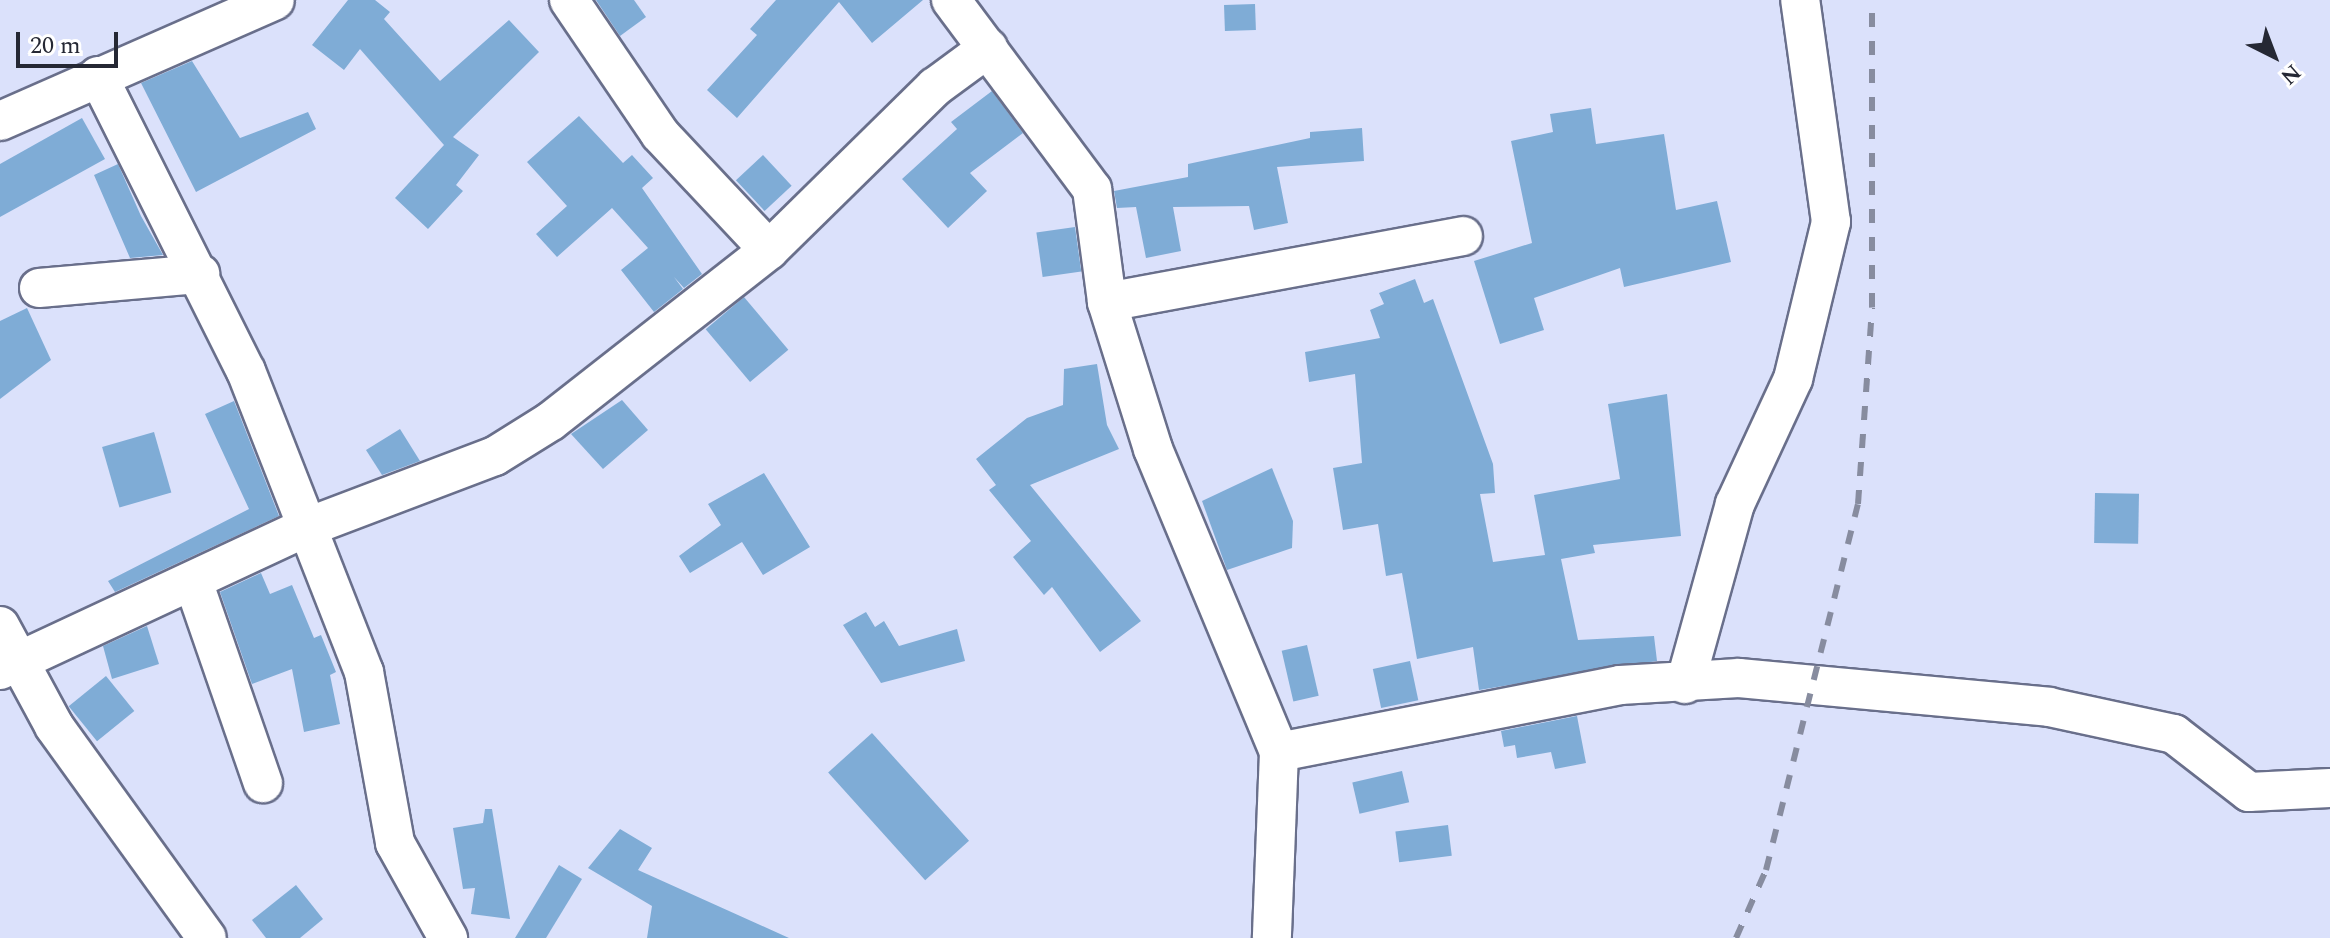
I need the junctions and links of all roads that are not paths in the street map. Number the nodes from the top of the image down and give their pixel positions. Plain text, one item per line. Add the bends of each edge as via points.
1 (275, 0) edge
2 (569, 0) edge
3 (951, 0) edge
4 (1800, 0) edge
5 (988, 48) junction
6 (98, 76) junction
7 (0, 121) edge
8 (1463, 236) dead end
9 (769, 250) junction
10 (200, 274) junction
11 (39, 288) dead end
12 (1107, 302) junction
13 (305, 528) junction
14 (193, 581) junction
15 (0, 626) edge
16 (8, 666) edge
17 (1685, 684) junction
18 (1279, 752) junction
19 (263, 783) dead end
20 (2330, 788) edge
21 (207, 938) edge
22 (448, 938) edge
23 (1272, 938) edge

1 - 6 street
2 - 9 street via 660,134
3 - 5 street
4 - 17 street via 1831,222 1793,379 1735,504
5 - 9 street via 935,87
5 - 12 street via 1092,189
6 - 7 street
6 - 10 street
8 - 12 street
9 - 13 street via 670,333 495,456
10 - 11 street
10 - 13 street
12 - 18 street via 1193,558
13 - 14 street
13 - 22 street via 364,672 395,843
14 - 16 street
14 - 19 street
15 - 16 street
16 - 21 street
17 - 18 street via 1620,685
17 - 20 street via 1818,682 2049,707 2174,734 2249,792
18 - 23 street

